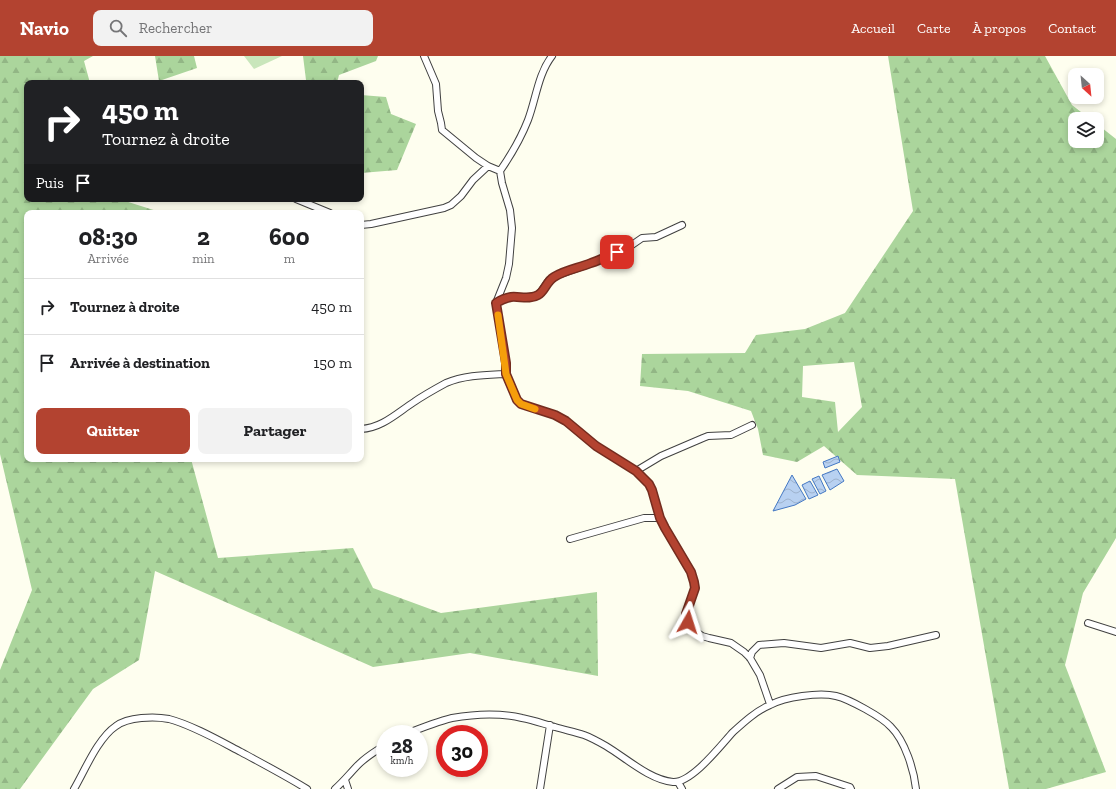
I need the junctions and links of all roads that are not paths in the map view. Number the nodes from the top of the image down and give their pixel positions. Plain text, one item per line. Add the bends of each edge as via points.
1 (424, 56) edge
2 (552, 56) edge
3 (488, 166) junction
4 (500, 171) junction
5 (303, 202) edge
6 (323, 210) edge
7 (364, 224) edge
8 (682, 225) dead end
9 (496, 303) junction
10 (506, 374) junction
11 (752, 425) dead end
12 (364, 429) edge
13 (636, 471) junction
14 (660, 518) junction
15 (570, 539) dead end
16 (1088, 623) dead end
17 (1116, 632) edge
18 (936, 635) dead end
19 (750, 658) junction
20 (770, 704) junction
21 (550, 725) junction
22 (428, 726) edge
23 (376, 751) edge
24 (345, 780) junction
25 (678, 782) junction
26 (74, 789) edge
27 (307, 789) edge
28 (335, 789) edge
29 (348, 789) edge
30 (540, 789) edge
31 (682, 789) edge
32 (778, 789) edge
33 (851, 789) edge
34 (916, 789) edge

1 - 3 street via 436,84 442,130
2 - 4 street via 542,74 528,119 513,152
3 - 4 street
3 - 7 street via 451,205
4 - 9 street via 512,228 509,264
5 - 6 street
8 - 9 street via 656,237 642,238 607,257 558,275 549,280 536,296 510,297
9 - 10 street
10 - 12 street via 466,377 447,383 379,425
10 - 13 street via 521,404 566,421 596,446
11 - 13 street via 731,435 708,436 661,456
13 - 14 street via 649,484
14 - 15 street via 644,518
14 - 19 street via 691,572 694,582 695,588 686,614 688,622 702,636 731,643
16 - 17 street
18 - 19 street via 870,648 850,643 821,648 784,643 759,645
19 - 20 street via 760,675
20 - 25 street via 734,731 709,760 690,776
20 - 34 street via 810,695 836,696 879,717 892,727 900,738
21 - 22 street via 521,718 482,715 453,718
21 - 25 street via 584,735 608,747 658,779
21 - 30 street
23 - 24 street
24 - 28 street
24 - 29 street
25 - 31 street
26 - 27 street via 104,737 115,726 124,720 153,718 168,719 217,739
32 - 33 street via 797,777 816,776

